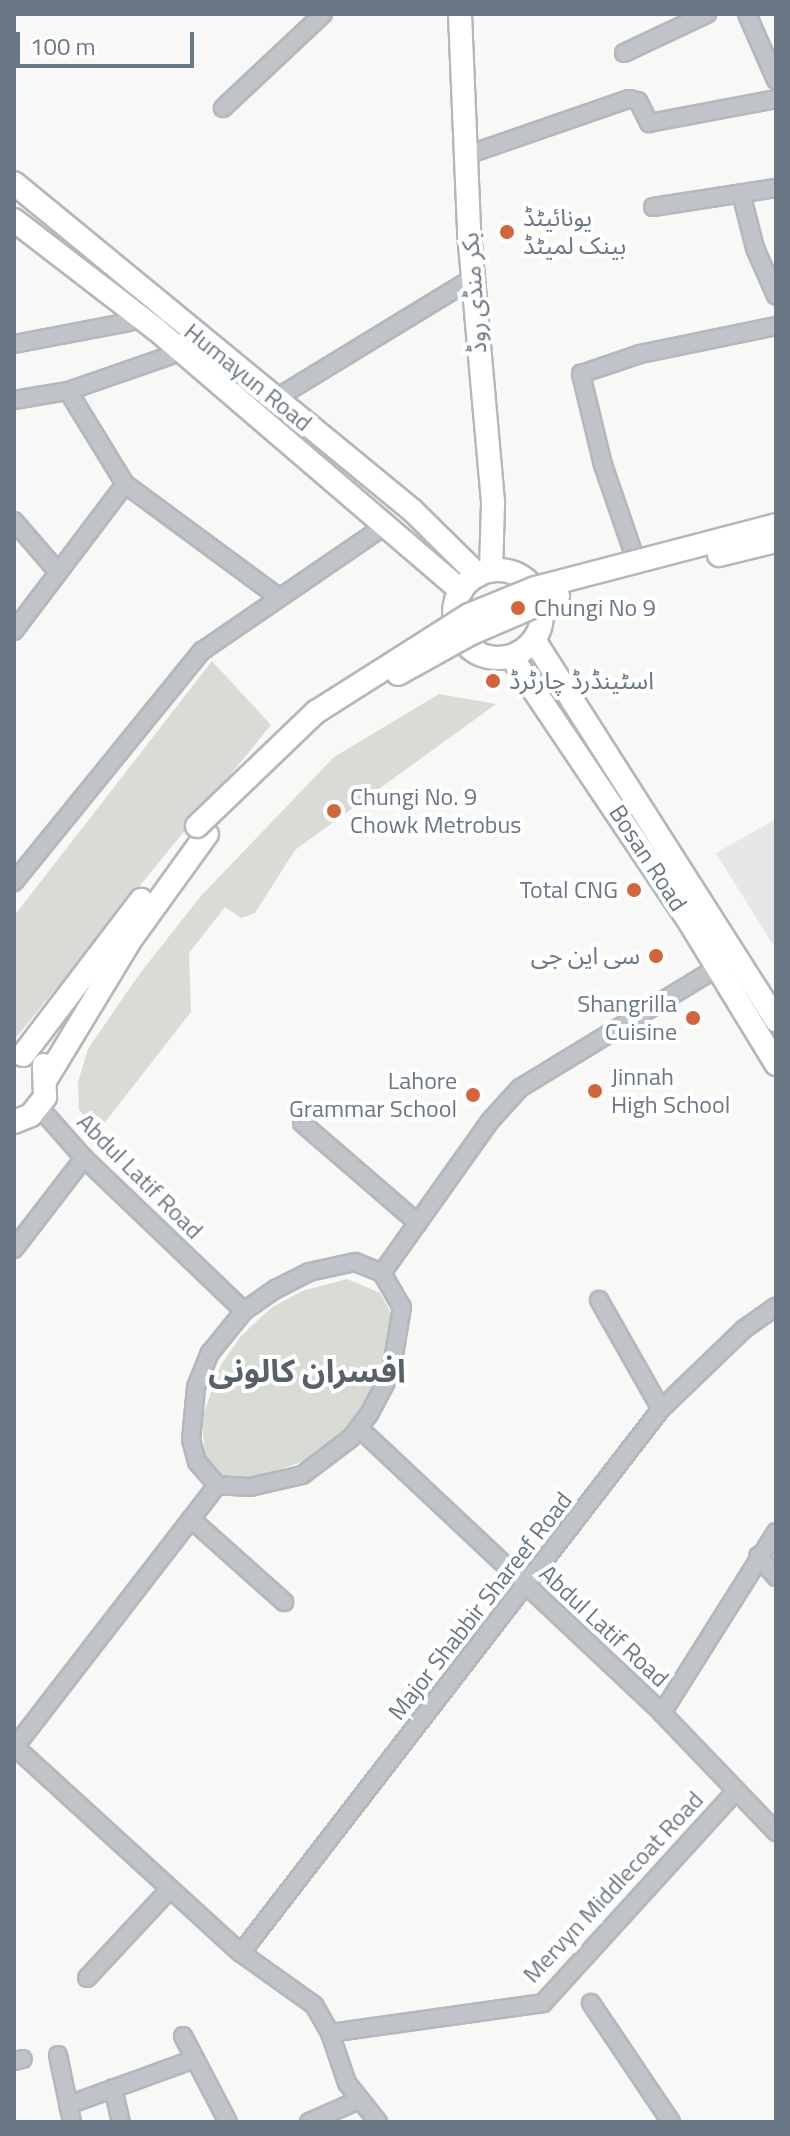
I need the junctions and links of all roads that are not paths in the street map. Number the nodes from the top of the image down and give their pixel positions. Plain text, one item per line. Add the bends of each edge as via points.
1 (323, 14) edge
2 (460, 14) edge
3 (707, 14) edge
4 (747, 14) edge
5 (624, 53) dead end
6 (776, 80) edge
7 (776, 99) edge
8 (223, 108) dead end
9 (467, 155) junction
10 (14, 183) edge
11 (776, 188) edge
12 (741, 193) junction
13 (653, 207) dead end
14 (14, 220) edge
15 (475, 277) junction
16 (93, 281) junction
17 (776, 296) edge
18 (129, 322) junction
19 (776, 326) edge
20 (14, 344) edge
21 (169, 356) junction
22 (68, 391) junction
23 (275, 399) junction
24 (14, 400) edge
25 (125, 484) junction
26 (14, 521) edge
27 (776, 525) edge
28 (383, 527) junction
29 (776, 541) edge
30 (632, 549) dead end
31 (58, 572) junction
32 (484, 573) junction
33 (461, 591) junction
34 (278, 597) junction
35 (14, 631) edge
36 (534, 640) junction
37 (511, 656) junction
38 (202, 830) junction
39 (14, 882) edge
40 (718, 967) junction
41 (776, 1020) edge
42 (18, 1057) edge
43 (776, 1064) edge
44 (48, 1076) junction
45 (39, 1107) junction
46 (14, 1122) edge
47 (302, 1123) dead end
48 (84, 1158) junction
49 (418, 1223) junction
50 (14, 1249) edge
51 (382, 1273) junction
52 (599, 1300) dead end
53 (776, 1307) edge
54 (244, 1311) junction
55 (661, 1409) junction
56 (359, 1428) junction
57 (217, 1485) junction
58 (191, 1519) junction
59 (776, 1532) edge
60 (758, 1556) junction
61 (776, 1577) edge
62 (526, 1586) junction
63 (284, 1602) dead end
64 (662, 1713) junction
65 (15, 1747) edge
66 (736, 1791) junction
67 (776, 1832) edge
68 (170, 1889) junction
69 (241, 1953) junction
70 (87, 1978) dead end
71 (591, 2003) dead end
72 (330, 2033) junction
73 (183, 2036) dead end
74 (58, 2055) dead end
75 (195, 2059) junction
76 (113, 2088) junction
77 (357, 2101) junction
78 (68, 2105) junction
79 (72, 2122) edge
80 (121, 2122) edge
81 (228, 2122) edge
82 (309, 2122) edge
83 (378, 2122) edge
84 (671, 2122) edge

1 - 8 street
2 - 9 main road, بکر منڈی روڈ
3 - 5 street
4 - 6 street
7 - 9 street via 649,123 637,99 629,99
9 - 15 main road, بکر منڈی روڈ
10 - 23 main road, Humayun Road
11 - 12 street
12 - 13 street
12 - 17 street via 755,248
14 - 16 main road, Humayun Road
15 - 23 street
15 - 32 main road, بکر منڈی روڈ via 483,430 493,504
16 - 18 main road
16 - 28 main road, Humayun Road
18 - 20 street
18 - 21 main road
19 - 30 street via 640,354 581,374 603,465
21 - 22 street
21 - 28 main road
22 - 24 street
22 - 25 street
23 - 32 main road, Humayun Road
25 - 31 street
25 - 34 street
26 - 31 street
27 - 38 main road, bridge via 535,588 469,615 316,712
28 - 33 main road, Humayun Road
28 - 34 street
29 - 38 main road, bridge via 607,581 540,602 470,634 323,722
31 - 35 street
32 - 33 main road
32 - 36 main road via 513,573 532,587 542,609
33 - 37 main road via 454,612 460,637 481,655
34 - 39 street via 202,651
36 - 37 main road
36 - 41 main road, Bosan Road
37 - 40 main road, Bosan Road
38 - 42 main road
38 - 44 main road
40 - 43 main road, Bosan Road
40 - 49 street via 520,1088 490,1121
42 - 44 main road via 40,1061
44 - 45 main road
45 - 46 main road
45 - 48 street, Abdul Latif Road
47 - 49 street
48 - 50 street
48 - 54 street, Abdul Latif Road
49 - 51 street
51 - 54 street via 355,1262 329,1266 276,1289
51 - 56 street via 402,1307 401,1336 391,1373
52 - 55 street
53 - 55 street, Major Shabbir Shareef Road via 744,1329
54 - 57 street via 210,1353 191,1409 193,1452
55 - 62 street, Major Shabbir Shareef Road
56 - 57 street via 322,1463 293,1478 236,1489
56 - 62 street, Abdul Latif Road
57 - 58 street
58 - 63 street
58 - 65 street
59 - 60 street
60 - 61 street
60 - 64 street
62 - 64 street, Abdul Latif Road
62 - 69 street, Major Shabbir Shareef Road
64 - 66 street, Abdul Latif Road
65 - 68 street
66 - 67 street, Abdul Latif Road
66 - 72 street, Mervyn Middlecoat Road via 543,2003
68 - 69 street
68 - 70 street
69 - 72 street via 299,1989
71 - 84 street
72 - 77 street
73 - 75 street
74 - 78 street
75 - 76 street
75 - 81 street
76 - 78 street
76 - 80 street
77 - 82 street
77 - 83 street
78 - 79 street

